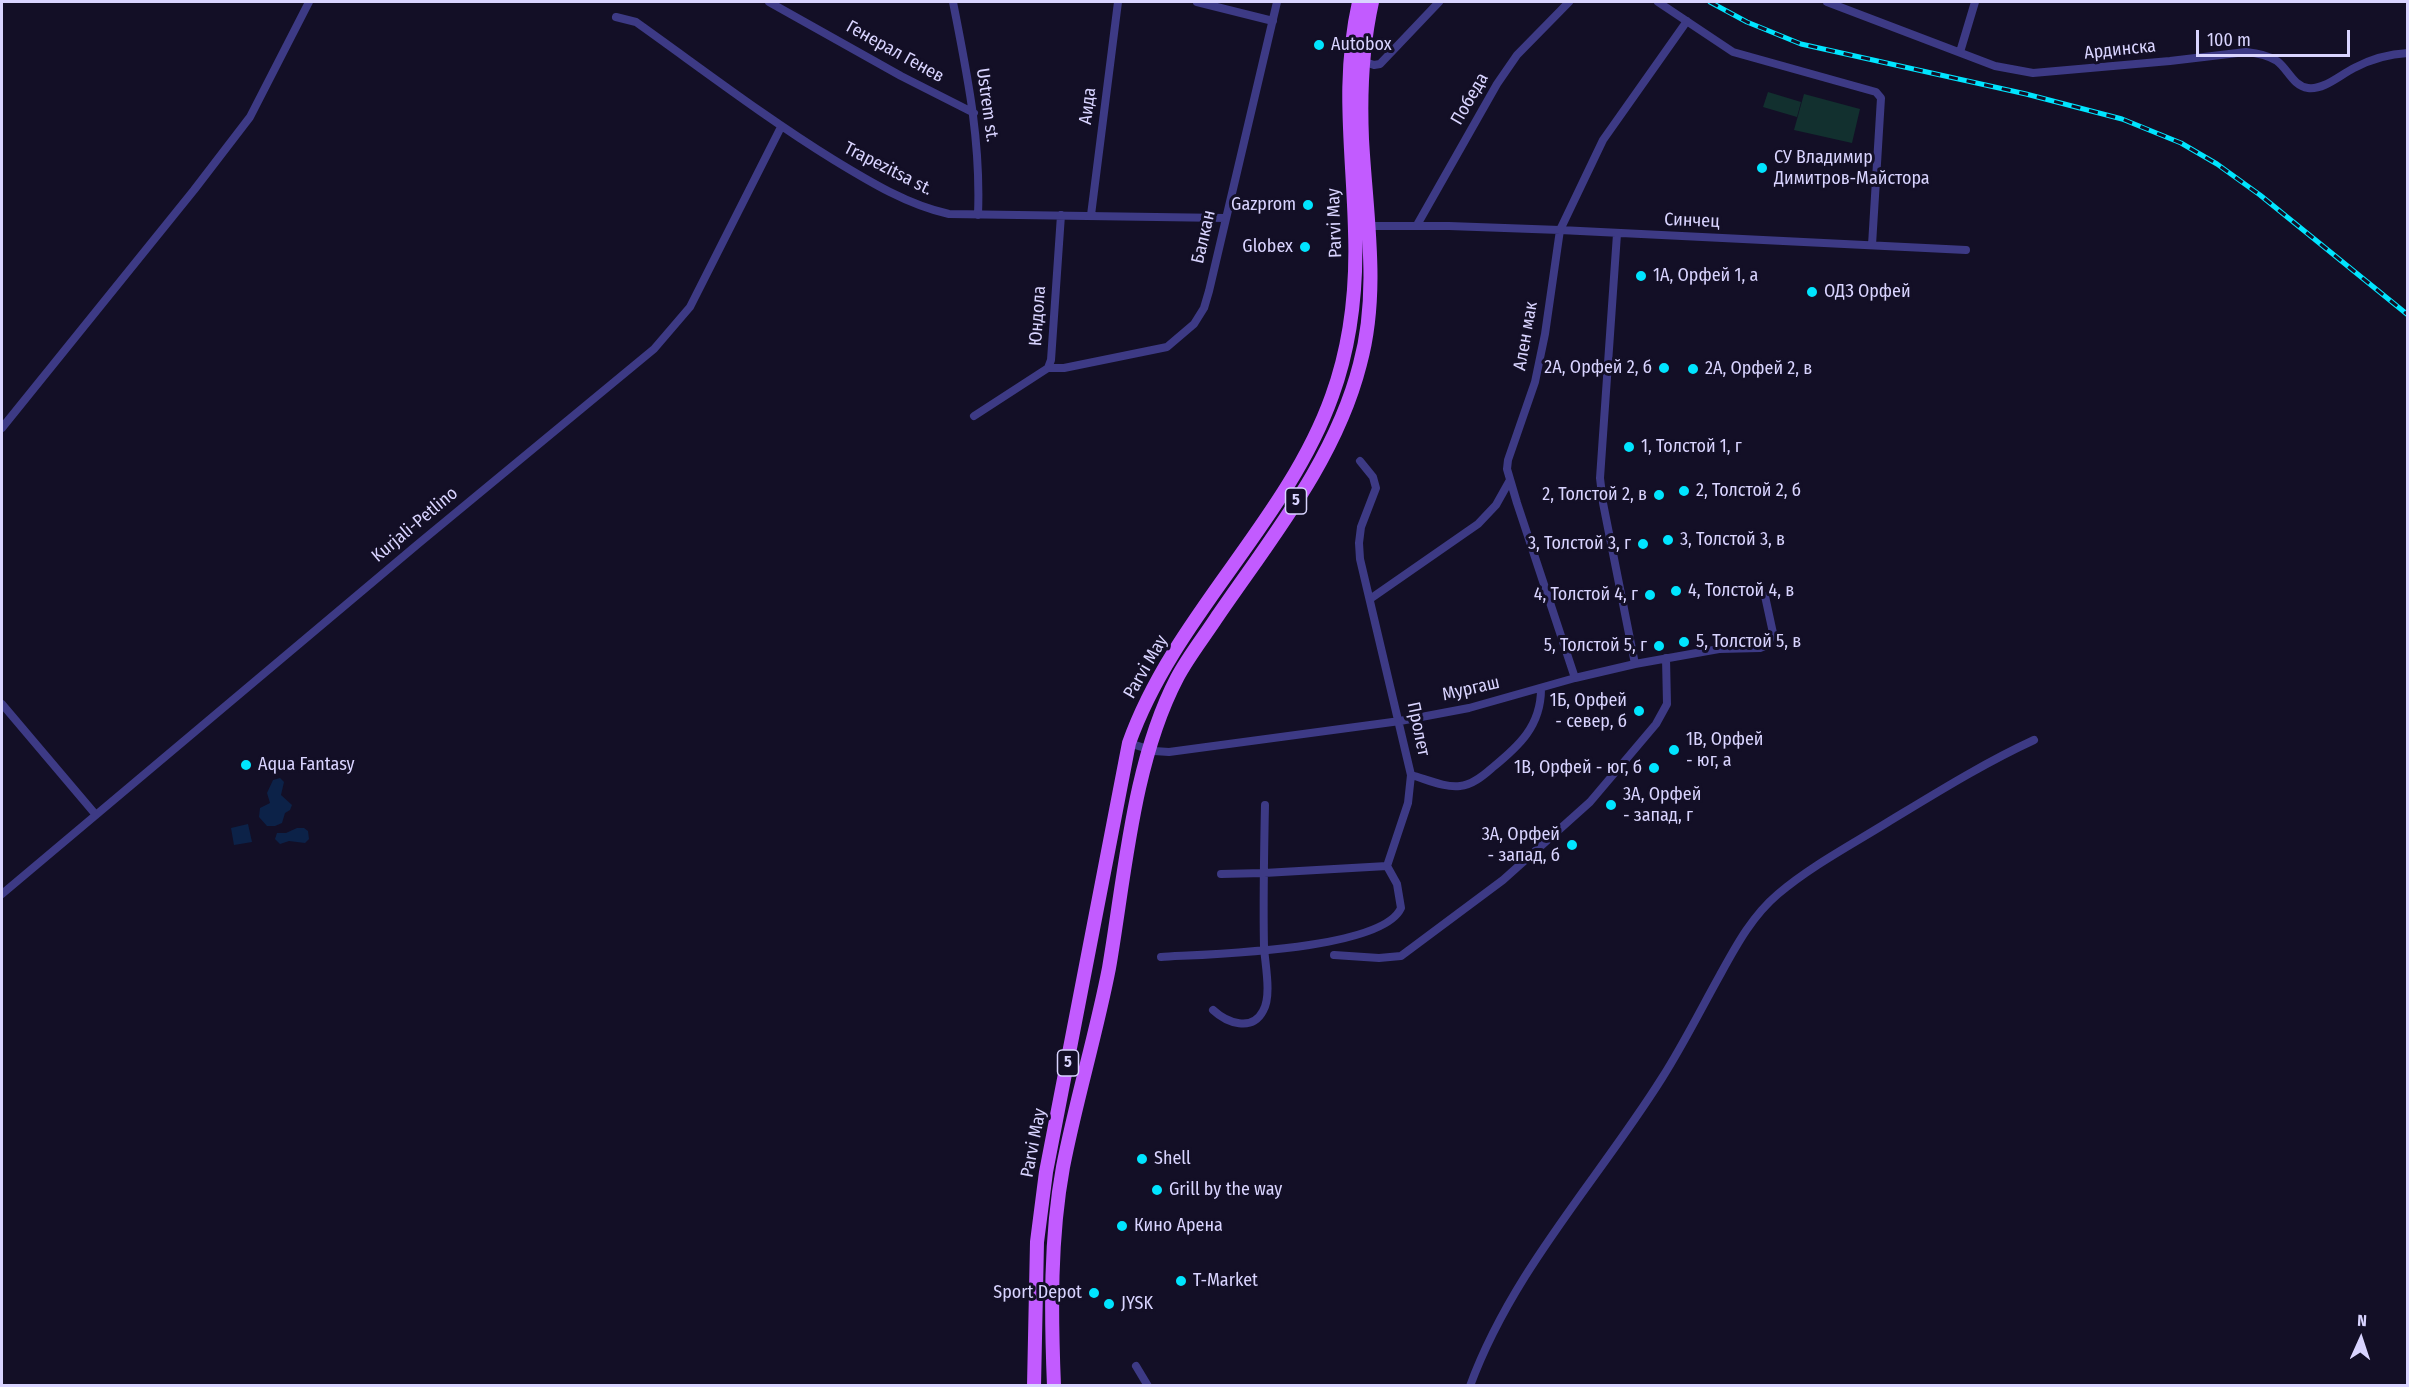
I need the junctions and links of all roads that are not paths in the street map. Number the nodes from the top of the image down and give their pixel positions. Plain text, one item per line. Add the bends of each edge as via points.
1 (309, 2) edge
2 (769, 2) edge
3 (952, 2) edge
4 (1118, 2) edge
5 (1197, 2) edge
6 (1277, 2) edge
7 (1359, 2) edge
8 (1372, 2) edge
9 (1439, 2) edge
10 (1569, 2) edge
11 (1658, 2) edge
12 (1827, 2) edge
13 (1975, 2) edge
14 (615, 17) dead end
15 (1273, 21) junction
16 (1687, 21) junction
17 (1960, 52) junction
18 (2408, 53) edge
19 (1362, 61) junction
20 (974, 113) junction
21 (781, 127) junction
22 (978, 214) junction
23 (1061, 215) junction
24 (1091, 215) junction
25 (1225, 218) junction
26 (1417, 225) junction
27 (1355, 226) junction
28 (1369, 226) junction
29 (1560, 230) junction
30 (1617, 234) junction
31 (1872, 245) junction
32 (1966, 250) dead end
33 (1048, 368) junction
34 (974, 416) dead end
35 (2, 428) edge
36 (1360, 461) dead end
37 (1510, 480) junction
38 (1766, 596) dead end
39 (1370, 599) junction
40 (1666, 658) junction
41 (1635, 664) junction
42 (1575, 678) junction
43 (1541, 689) junction
44 (2, 704) edge
45 (1400, 721) junction
46 (2034, 740) dead end
47 (1129, 743) junction
48 (1149, 749) junction
49 (1411, 775) junction
50 (1265, 805) dead end
51 (96, 815) junction
52 (1387, 866) junction
53 (1264, 873) junction
54 (1221, 874) dead end
55 (2, 894) edge
56 (1264, 950) junction
57 (1334, 955) dead end
58 (1161, 957) dead end
59 (1213, 1010) dead end
60 (1136, 1366) dead end
61 (1034, 1386) edge
62 (1054, 1386) edge
63 (1148, 1386) edge
64 (1470, 1386) edge

1 - 35 street via 250,117
2 - 20 street, Генерал Генев
3 - 20 street, Ustrem st.
4 - 24 street, Аида
5 - 15 street
6 - 15 street, Балкан
7 - 27 main road, Parvi May / 5 via 1348,68
8 - 19 main road, Parvi May / 5
9 - 19 street via 1380,64
10 - 26 street, Победа via 1517,55 1503,75
11 - 16 street
12 - 17 street, Ардинска
13 - 17 street
14 - 21 street, Trapezitsa st. via 636,22
15 - 25 street, Балкан
16 - 29 street, Ален мак via 1603,140
16 - 31 street via 1733,52 1876,92 1881,98
17 - 18 street, Ардинска via 2015,71 2049,73 2246,52 2277,61 2296,83 2311,88 2382,56
19 - 28 main road, Parvi May / 5 via 1362,138
20 - 22 street, Ustrem st.
21 - 22 street, Trapezitsa st. via 906,200 949,214
21 - 51 street, Kurjali-Petlino via 690,307 654,349
22 - 23 street, Trapezitsa st.
23 - 24 street, Trapezitsa st.
23 - 33 street, Юндола
24 - 25 street, Trapezitsa st.
25 - 33 street, Балкан via 1204,308 1194,324 1167,347
26 - 28 street, Синчец
26 - 29 street, Синчец
27 - 28 street, Синчец
27 - 47 main road, Parvi May / 5 via 1352,311 1332,397 1287,484 1164,666
28 - 48 main road, Parvi May / 5 via 1366,338 1360,367 1340,420 1301,493 1178,675
29 - 30 street, Синчец
29 - 37 street, Ален мак via 1535,382 1508,460
30 - 31 street, Синчец
30 - 41 street via 1600,478
31 - 32 street, Синчец
33 - 34 street, Юндола
36 - 39 street, Пролет via 1373,477 1376,488 1359,543
37 - 39 street via 1496,505 1478,524
37 - 42 street, Ален мак
38 - 40 street, Мургаш via 1773,633 1767,645
39 - 45 street, Пролет
40 - 41 street, Мургаш
40 - 57 street via 1667,704 1656,724 1590,802 1503,880 1401,956
41 - 42 street, Мургаш
42 - 43 street, Мургаш
43 - 45 street, Мургаш
43 - 49 street via 1537,717 1527,735 1484,776 1458,787
44 - 51 street
45 - 48 street, Мургаш via 1169,752
45 - 49 street, Пролет
46 - 64 street via 1837,853 1798,879 1758,915 1636,1119 1522,1282
47 - 48 street, Мургаш
47 - 61 main road, Parvi May / 5 via 1046,1172 1036,1242
48 - 62 main road, Parvi May / 5 via 1108,970 1063,1168 1053,1280
49 - 52 street, Пролет via 1408,803
50 - 53 street
51 - 55 street, Kurjali-Petlino
52 - 53 street
52 - 56 street via 1401,898 1401,908 1391,921 1341,939
53 - 54 street
53 - 56 street
56 - 58 street
56 - 59 street via 1264,1010 1249,1023 1236,1024
60 - 63 street

